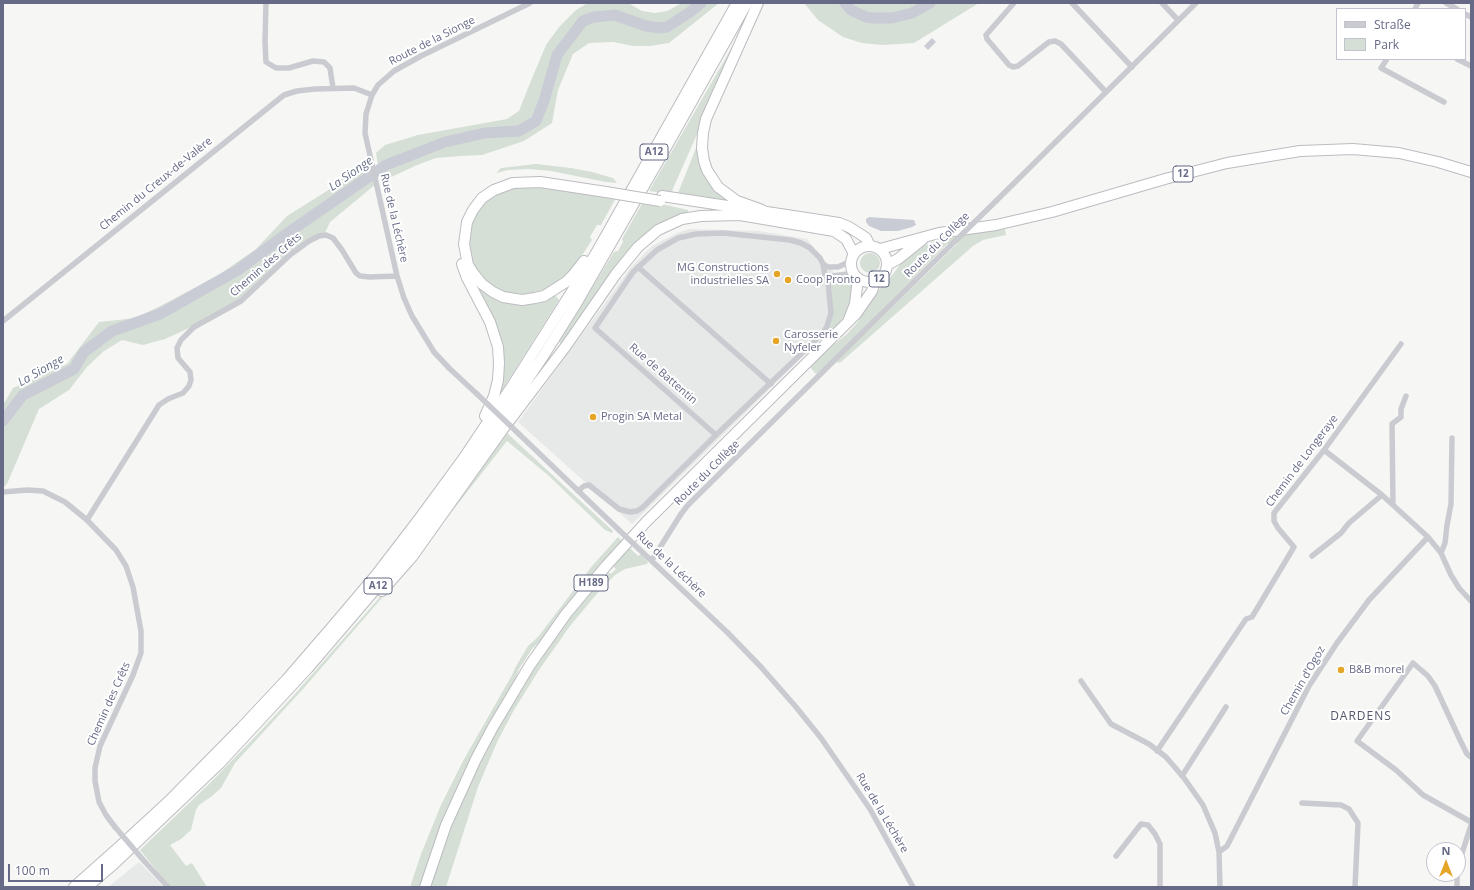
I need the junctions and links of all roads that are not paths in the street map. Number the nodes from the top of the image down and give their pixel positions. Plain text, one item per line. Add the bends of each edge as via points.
1 (266, 3) edge
2 (530, 3) edge
3 (730, 3) edge
4 (737, 3) edge
5 (747, 3) edge
6 (758, 3) edge
7 (1014, 3) edge
8 (1072, 3) edge
9 (1162, 3) edge
10 (1196, 3) edge
11 (1446, 3) edge
12 (1455, 8) edge
13 (1178, 20) junction
14 (1386, 60) edge
15 (1459, 60) edge
16 (1471, 66) edge
17 (1132, 67) junction
18 (333, 88) junction
19 (1106, 92) junction
20 (372, 95) junction
21 (1444, 102) dead end
22 (1471, 172) edge
23 (607, 190) junction
24 (661, 198) junction
25 (762, 210) junction
26 (740, 215) junction
27 (928, 236) junction
28 (332, 238) joint
29 (875, 247) junction
30 (853, 257) junction
31 (823, 264) junction
32 (887, 265) junction
33 (638, 267) junction
34 (856, 275) junction
35 (397, 276) junction
36 (875, 281) junction
37 (828, 282) junction
38 (3, 321) edge
39 (848, 322) junction
40 (1401, 344) dead end
41 (771, 384) junction
42 (1406, 396) dead end
43 (716, 435) junction
44 (1452, 438) dead end
45 (1324, 450) junction
46 (463, 459) junction
47 (578, 491) junction
48 (3, 492) edge
49 (1382, 495) junction
50 (1393, 505) junction
51 (87, 520) junction
52 (1428, 536) junction
53 (1442, 553) junction
54 (1312, 556) dead end
55 (652, 560) junction
56 (1471, 601) edge
57 (1081, 680) dead end
58 (1226, 707) dead end
59 (1157, 751) junction
60 (1471, 758) edge
61 (1182, 776) junction
62 (1302, 803) dead end
63 (1471, 824) edge
64 (1465, 842) edge
65 (1219, 852) junction
66 (1116, 856) dead end
67 (74, 887) edge
68 (87, 887) edge
69 (96, 887) edge
70 (168, 887) edge
71 (425, 887) edge
72 (913, 887) edge
73 (1160, 887) edge
74 (1220, 887) edge
75 (1355, 887) edge

1 - 18 street via 266,62 276,68 324,62 330,68
2 - 20 street, Route de la Sionge via 405,64 386,77
3 - 23 highway via 620,202 582,265 573,275 544,296 518,300 503,297 489,290 470,269 464,248 466,222 478,202 494,190 513,183 532,182
4 - 46 highway, A12 via 595,255
5 - 68 highway, A12 via 576,304 492,433 424,527 308,668 219,764
6 - 25 highway via 706,119 702,148 707,170 718,187 736,201
7 - 19 street via 986,35 1008,65 1018,66 1049,42 1055,41 1061,44
8 - 17 street
9 - 13 street
10 - 13 street, Route du Collège
11 - 12 street
13 - 17 street, Route du Collège
14 - 21 street via 1381,68
15 - 16 street
17 - 19 street, Route du Collège
18 - 20 street, Chemin du Creux-de-Valère via 354,88
18 - 38 street, Chemin du Creux-de-Valère via 297,91 284,95
19 - 55 street, Route du Collège, bridge via 688,505
20 - 35 street, Rue de la Léchère via 368,104 365,133
22 - 27 highway, 12 via 1399,153 1353,149 1300,151 1219,165 1025,219
23 - 24 highway, bridge
23 - 46 highway via 544,177 513,177 483,190 465,211 458,233 460,258 467,278 493,328 500,363 492,401
24 - 25 highway
24 - 26 highway
25 - 29 highway via 839,223 866,238
26 - 30 highway via 834,231 846,239
26 - 69 highway via 682,219 658,230 638,247 412,557 314,670 224,767 128,860
27 - 29 highway, 12
27 - 32 highway, 12
28 - 35 street, Rue de la Léchère via 360,276
28 - 51 street, Chemin des Crêts via 322,235 309,241 290,255 241,301 202,322 181,340 177,346 177,353 190,372 189,386 183,393 164,400 159,405
29 - 30 highway, 12 via 860,248
29 - 32 highway, 12 via 886,256
30 - 31 street via 835,267
30 - 34 highway, 12
31 - 33 street, Rue de Battentin via 810,248 796,242 716,233 690,235 672,240
31 - 37 street
32 - 36 highway, 12 via 884,275
33 - 41 street
33 - 43 street, Rue de Battentin via 595,328
34 - 36 highway, 12 via 869,282
34 - 37 street via 833,276
34 - 39 highway, 12 via 855,304
35 - 47 street, Rue de la Léchère, bridge via 412,316 434,352
36 - 39 highway, 12 via 862,307
37 - 41 street via 831,313 825,329
39 - 71 highway, H189 via 646,522 566,614 530,665 489,734 446,825
40 - 45 street, Chemin de Longeraye
41 - 43 street
42 - 50 street via 1401,417 1392,424
43 - 47 street via 637,511 619,509 589,485
44 - 53 street via 1451,504
45 - 49 street
45 - 59 street, Chemin de Longeraye via 1274,513 1274,521 1278,528 1294,547 1252,617 1246,619
46 - 67 highway, A12 via 376,575 287,679 178,792
47 - 55 street, Rue de la Léchère, bridge
48 - 51 street, Chemin des Crêts via 46,492 61,499
49 - 50 street
49 - 54 street
50 - 52 street
51 - 70 street, Chemin des Crêts, bridge via 116,550 126,566 133,587 142,638 142,653 102,742 95,768 99,802 115,827
52 - 53 street
52 - 65 street, Chemin d'Ogoz via 1369,600 1337,643 1309,686 1227,846
53 - 56 street via 1455,582
55 - 72 street, Rue de la Léchère via 750,656 801,714 870,809
57 - 59 street via 1111,724
58 - 61 street
59 - 61 street via 1166,757
60 - 63 street via 1460,742 1435,686 1428,676 1413,664 1357,741 1396,770 1423,795
61 - 65 street via 1203,805 1215,833
62 - 75 street via 1340,805 1350,809 1358,822
63 - 64 street
65 - 74 street
66 - 73 street via 1141,824 1148,825 1160,844

